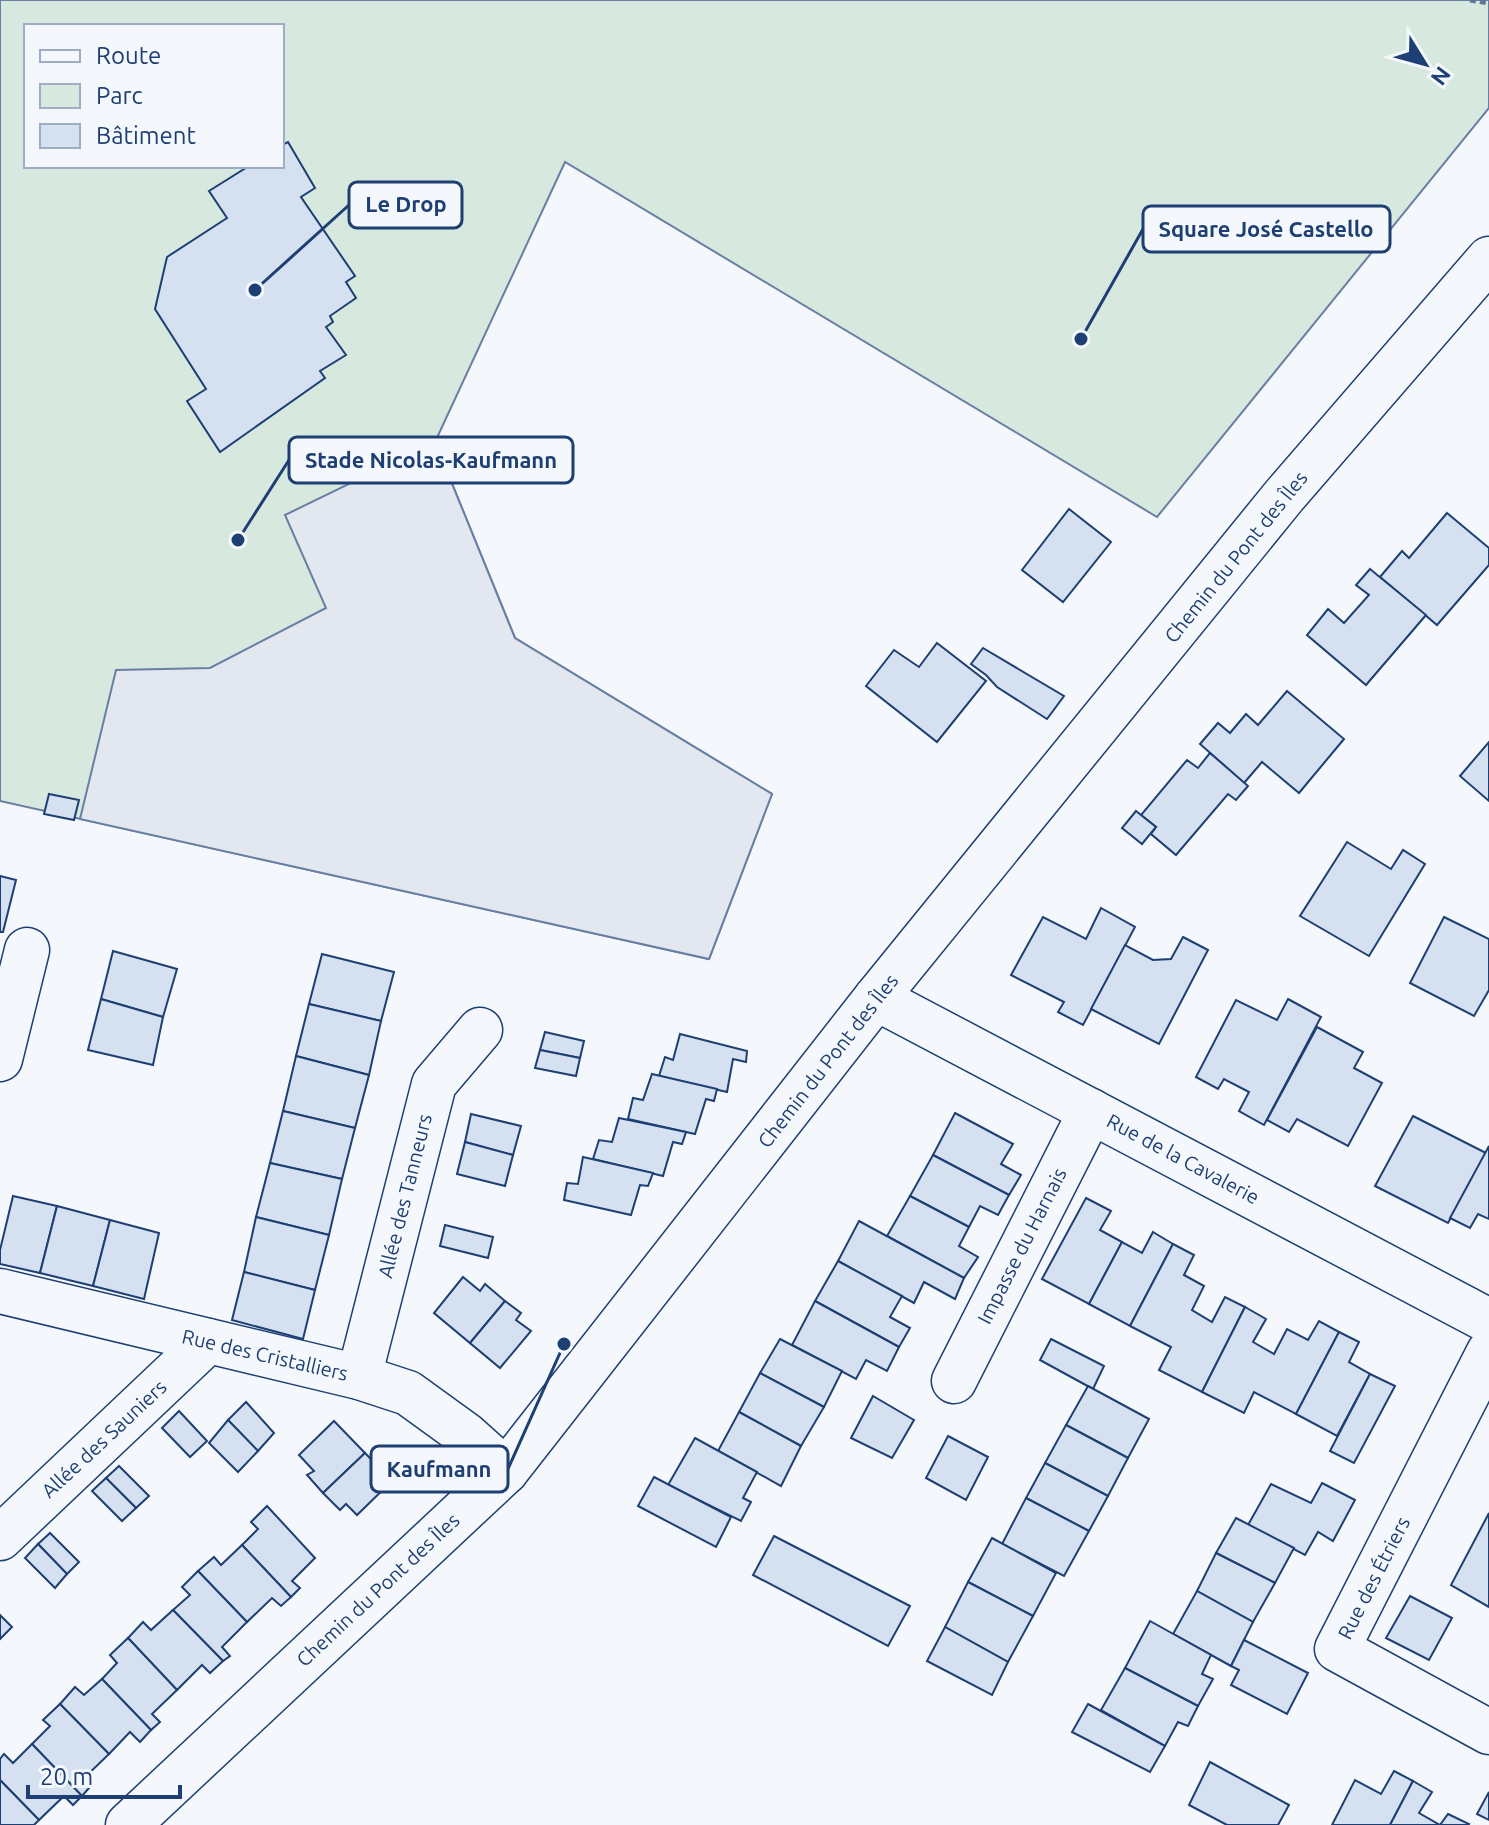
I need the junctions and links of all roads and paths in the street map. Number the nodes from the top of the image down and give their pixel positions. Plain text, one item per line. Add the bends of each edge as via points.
1 (1470, 0) edge
2 (1489, 3) edge
3 (1489, 259) edge
4 (27, 950) dead end
5 (876, 998) junction
6 (480, 1030) dead end
7 (0, 1059) edge
8 (1091, 1111) junction
9 (0, 1291) edge
10 (1489, 1321) edge
11 (208, 1341) junction
12 (1489, 1352) edge
13 (359, 1377) junction
14 (954, 1381) dead end
15 (506, 1471) junction
16 (0, 1538) edge
17 (1489, 1732) edge
18 (128, 1825) edge

1 - 2 path
3 - 5 street, Chemin du Pont des Îles via 1284,496
4 - 7 street
5 - 8 street, Rue de la Cavalerie
5 - 15 street, Chemin du Pont des Îles
6 - 13 street, Allée des Tanneurs via 434,1084
8 - 10 street, Rue de la Cavalerie
8 - 14 street, Impasse du Harnais
9 - 11 street, Rue des Cristalliers
11 - 13 street, Rue des Cristalliers
11 - 16 street, Allée des Sauniers
12 - 17 street, Rue des Étriers via 1337,1649
13 - 15 street, Rue des Cristalliers via 408,1393
15 - 18 street, Chemin du Pont des Îles

